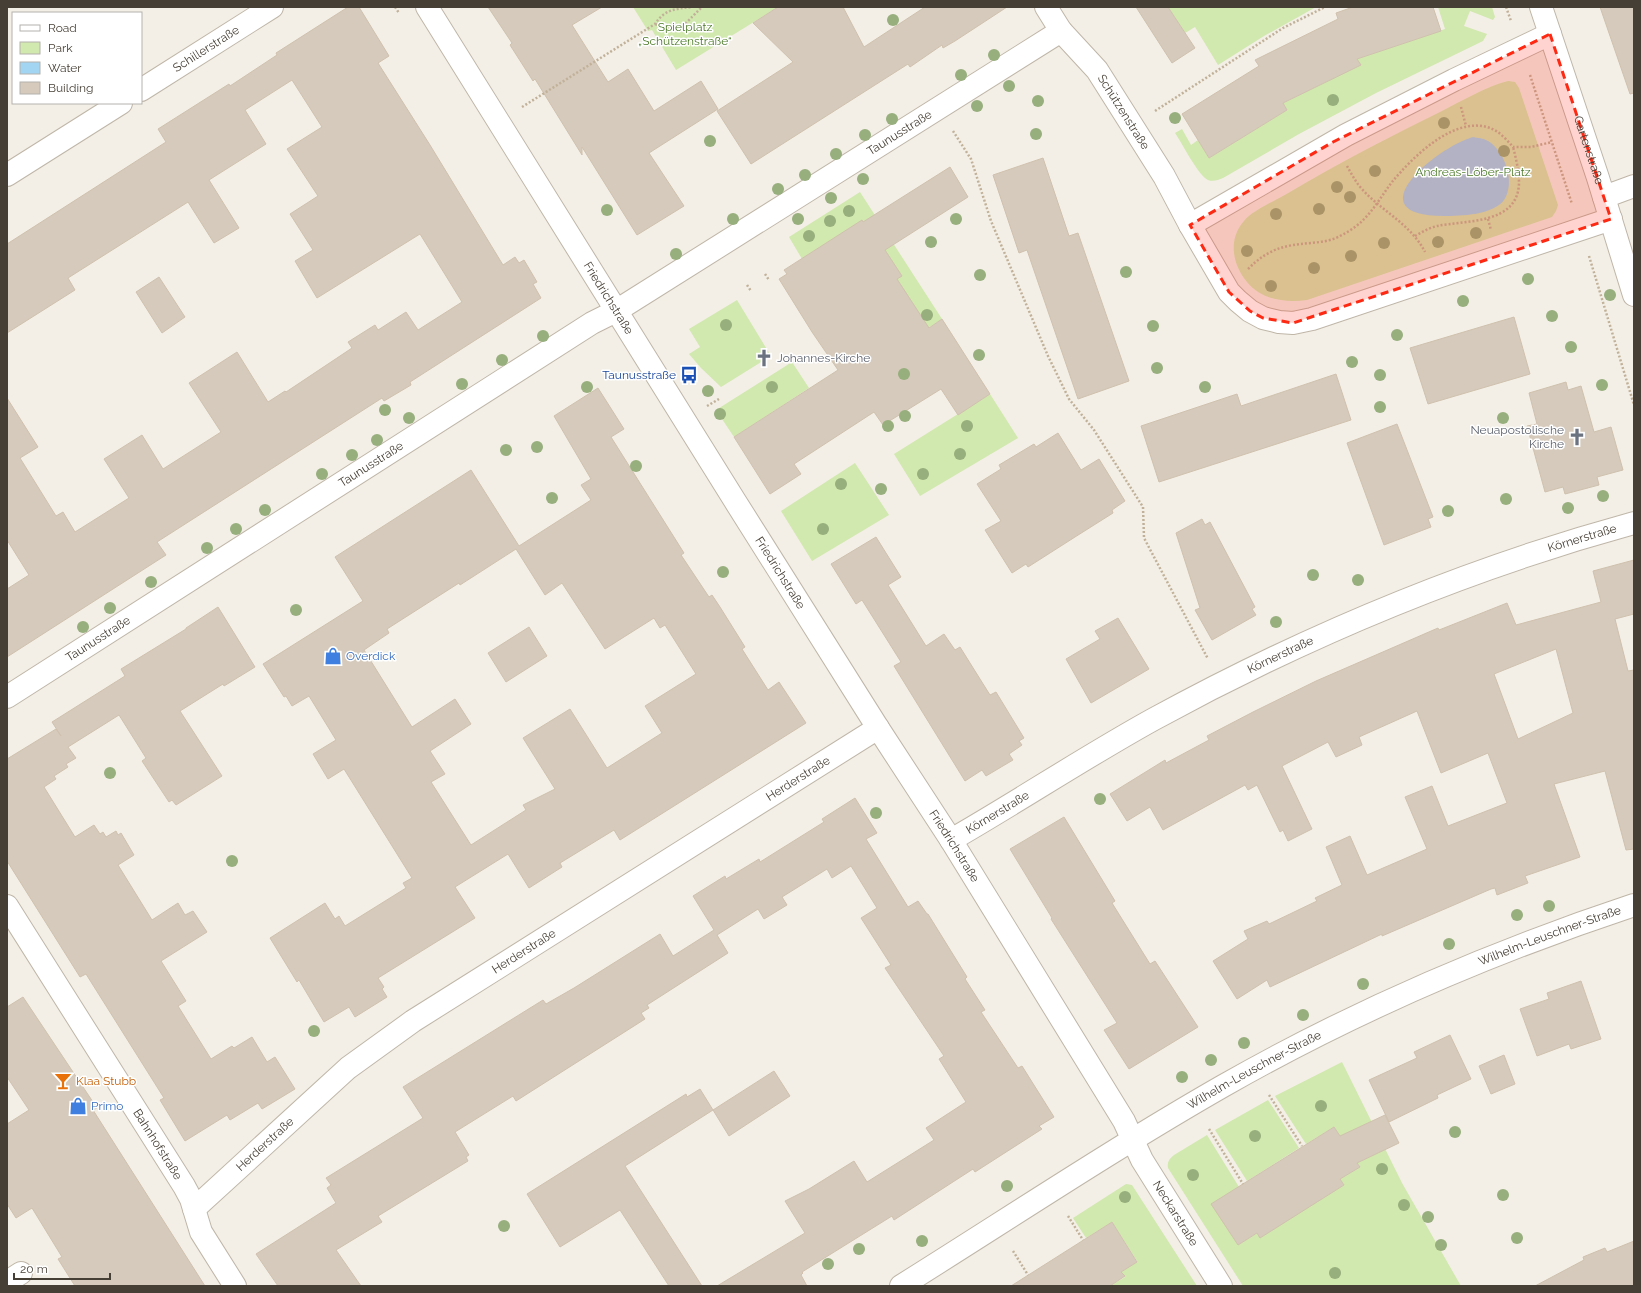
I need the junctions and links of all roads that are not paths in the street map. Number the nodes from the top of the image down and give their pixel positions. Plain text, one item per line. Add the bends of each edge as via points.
1 (272, 7) edge
2 (426, 7) edge
3 (1046, 7) edge
4 (1541, 7) edge
5 (1061, 31) junction
6 (1550, 34) junction
7 (142, 89) edge
8 (119, 104) edge
9 (7, 175) edge
10 (1634, 186) edge
11 (1604, 197) junction
12 (1611, 219) junction
13 (1190, 225) junction
14 (1634, 295) edge
15 (616, 311) junction
16 (1634, 523) edge
17 (7, 697) edge
18 (878, 728) junction
19 (951, 840) junction
20 (1634, 905) edge
21 (7, 906) edge
22 (1133, 1140) junction
23 (194, 1209) junction
24 (235, 1286) edge
25 (901, 1286) edge
26 (1221, 1286) edge

1 - 7 street, Schillerstraße
2 - 15 street, Friedrichstraße
3 - 5 street, Schützenstraße
4 - 6 street, Gartenstraße
5 - 13 street, Schützenstraße via 1097,70 1164,176
5 - 15 street, Taunusstraße
6 - 11 street, Gartenstraße
6 - 13 street via 1339,138
8 - 9 street
10 - 11 street
11 - 12 street, Gartenstraße
12 - 13 street via 1312,319 1293,323 1263,318 1238,301 1229,292
12 - 14 street, Gartenstraße
15 - 17 street, Taunusstraße via 592,323
15 - 18 street, Friedrichstraße
16 - 19 street, Körnerstraße via 1544,549 1484,570 1374,612 1303,643 1234,677 1080,761
18 - 19 street, Friedrichstraße
18 - 23 street, Herderstraße via 384,1041 348,1068
19 - 22 street, Friedrichstraße via 1124,1121
20 - 22 street, Wilhelm-Leuschner-Straße via 1499,954 1361,1014 1224,1085
21 - 23 street, Bahnhofstraße via 184,1186
22 - 25 street, Wilhelm-Leuschner-Straße
22 - 26 street, Neckarstraße via 1142,1160
23 - 24 street, Bahnhofstraße via 201,1232

